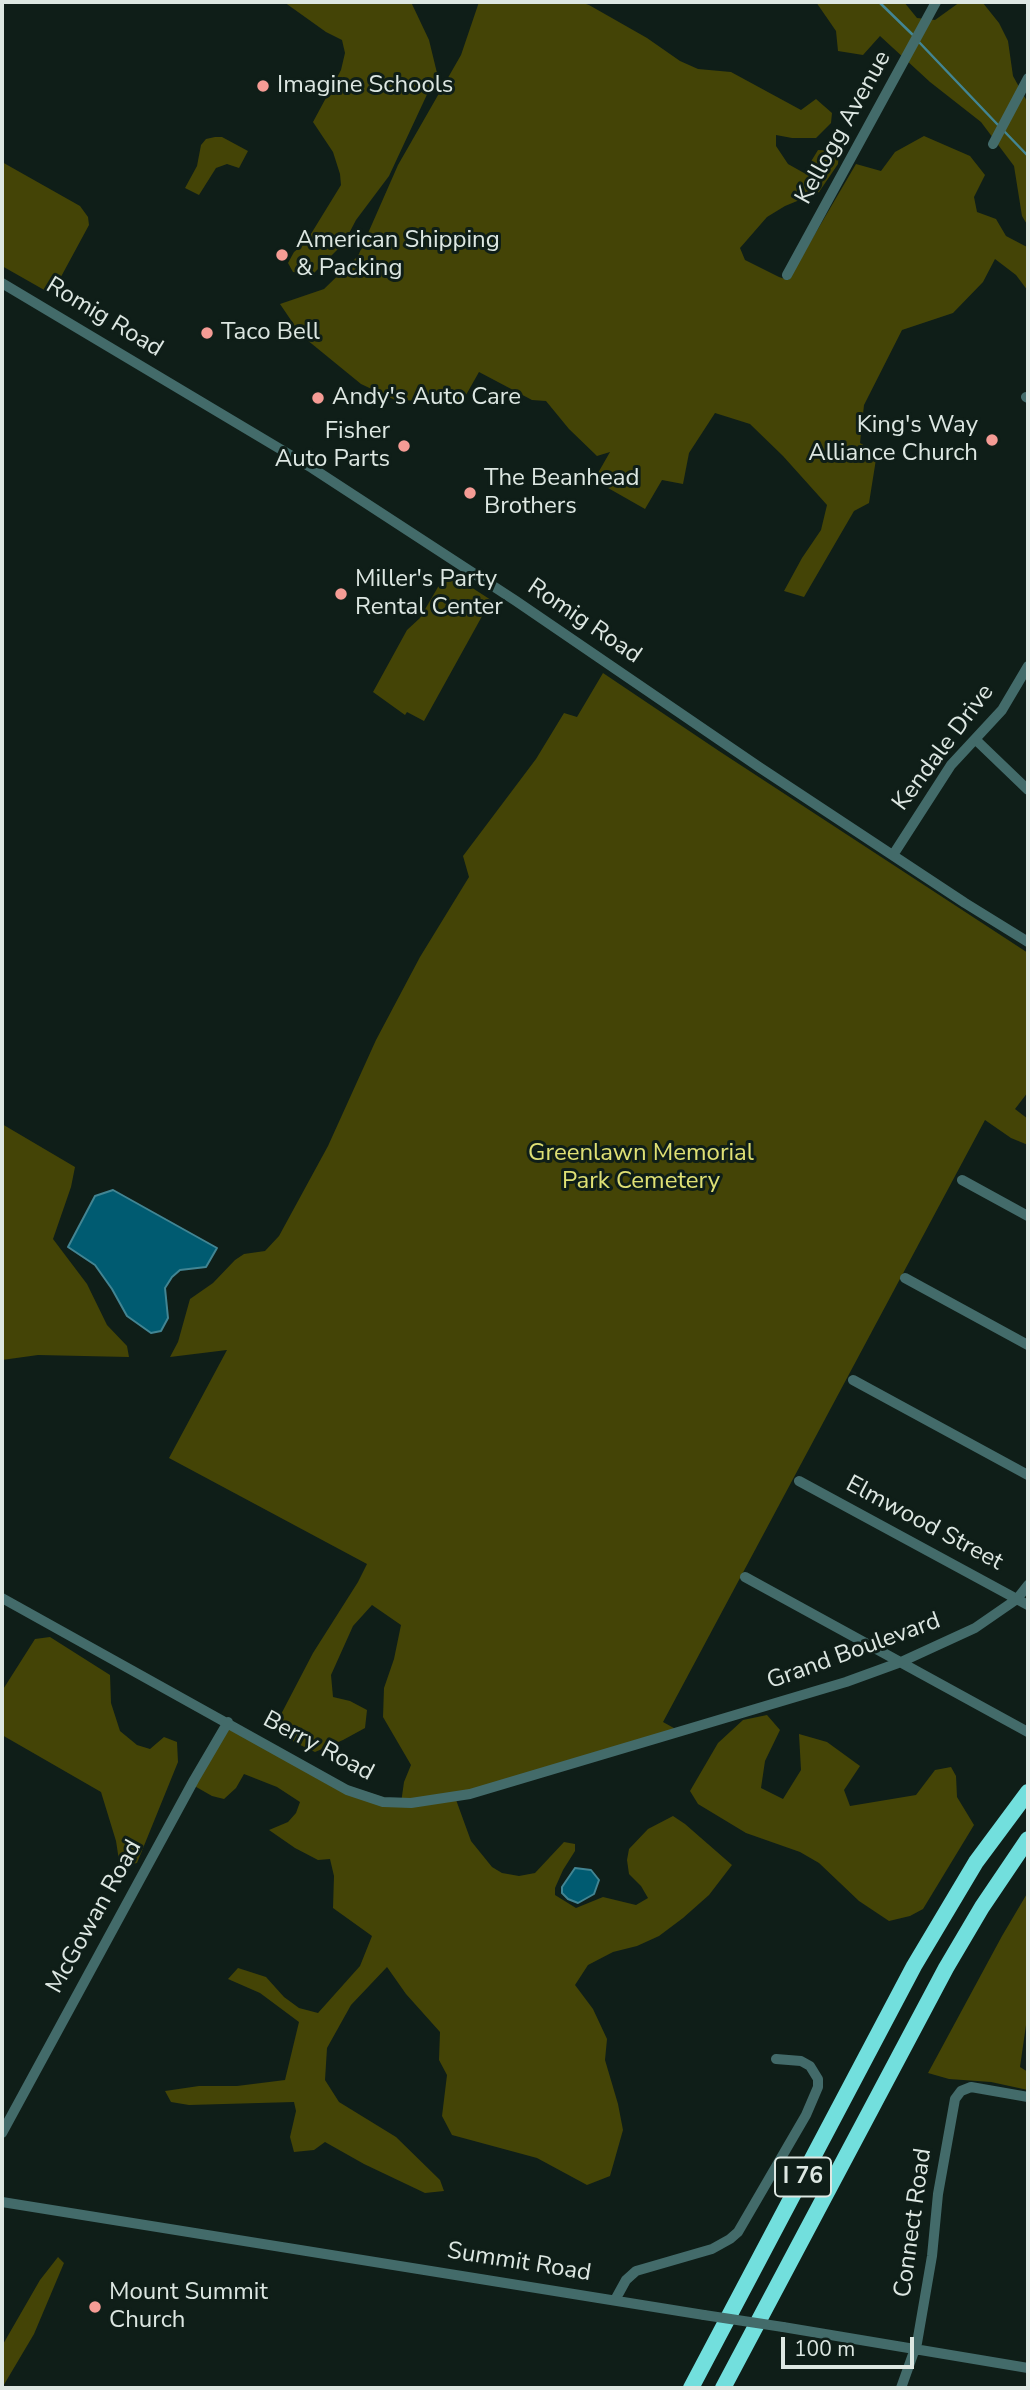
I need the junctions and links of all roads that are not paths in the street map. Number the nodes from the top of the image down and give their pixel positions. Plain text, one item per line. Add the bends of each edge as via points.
1 (936, 2) edge
2 (1028, 78) edge
3 (996, 139) dead end
4 (788, 275) dead end
5 (2, 283) edge
6 (1028, 666) edge
7 (976, 740) junction
8 (1028, 790) edge
9 (893, 855) junction
10 (1028, 942) edge
11 (962, 1180) dead end
12 (1028, 1216) edge
13 (905, 1278) dead end
14 (1028, 1345) edge
15 (853, 1380) dead end
16 (1028, 1475) edge
17 (799, 1481) dead end
18 (745, 1577) dead end
19 (1028, 1584) edge
20 (2, 1598) edge
21 (1017, 1598) junction
22 (1028, 1605) edge
23 (901, 1662) junction
24 (228, 1722) junction
25 (681, 1732) joint
26 (1028, 1732) edge
27 (1028, 1792) edge
28 (1028, 1839) edge
29 (776, 2059) dead end
30 (1028, 2097) edge
31 (2, 2133) edge
32 (2, 2203) edge
33 (615, 2300) junction
34 (914, 2350) junction
35 (1028, 2368) edge
36 (691, 2388) edge
37 (723, 2388) edge
38 (901, 2388) edge

1 - 4 street, Kellogg Avenue
2 - 3 street
5 - 9 street, Romig Road via 312,468
6 - 7 street, Kendale Drive via 1002,710
7 - 8 street
7 - 9 street, Kendale Drive via 951,765
9 - 10 street, Romig Road
11 - 12 street
13 - 14 street
15 - 16 street
17 - 21 street, Elmwood Street
18 - 23 street
19 - 21 street, Grand Boulevard
20 - 24 street, Berry Road
21 - 22 street, Elmwood Street
21 - 23 street, Grand Boulevard via 975,1628
23 - 25 street, Grand Boulevard
23 - 26 street
24 - 25 street, Berry Road via 346,1790 392,1803 470,1794
24 - 31 street, McGowan Road
27 - 36 highway, I 76 via 976,1862 914,1966
28 - 37 highway, I 76 via 946,1968
29 - 33 street via 810,2066 818,2087 738,2232 712,2249 636,2270
30 - 34 street, Connect Road via 971,2087 961,2091 954,2104
32 - 33 street, Summit Road
33 - 34 street, Summit Road, bridge
34 - 35 street, Summit Road
34 - 38 street, Connect Road

